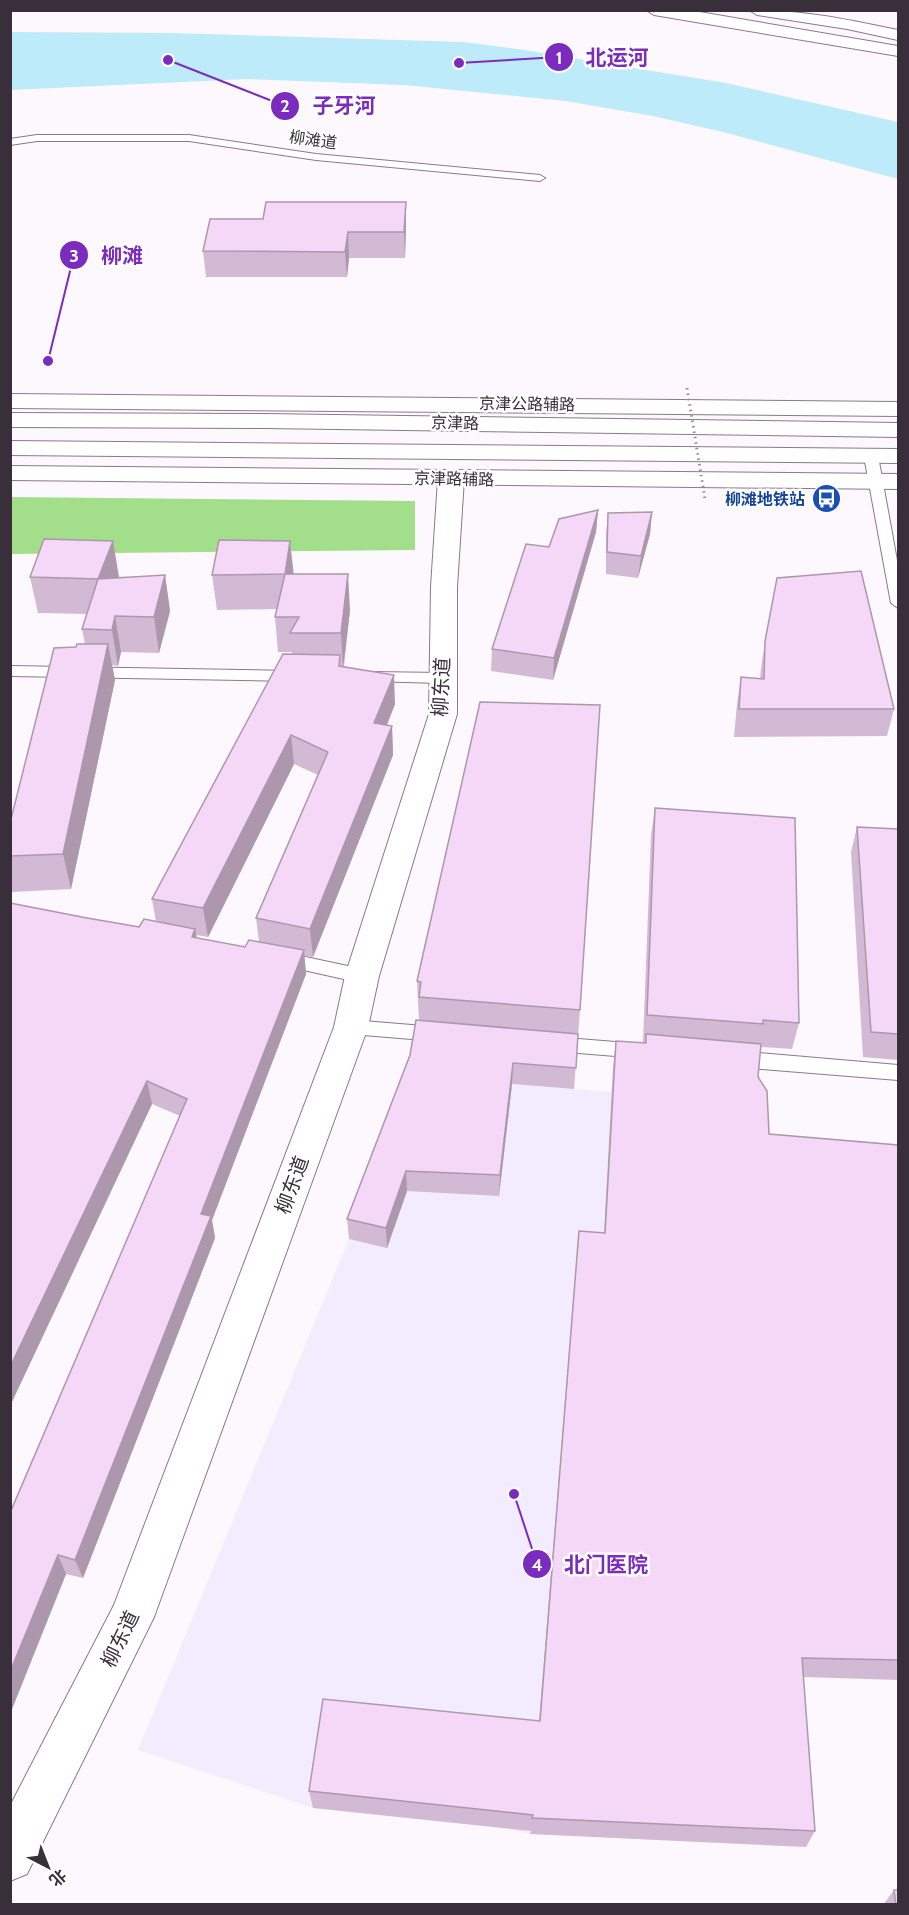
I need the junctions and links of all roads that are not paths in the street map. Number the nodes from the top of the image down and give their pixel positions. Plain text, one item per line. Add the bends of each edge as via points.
1 (654, 10) edge
2 (758, 10) edge
3 (858, 10) edge
4 (898, 18) edge
5 (894, 45) edge
6 (10, 142) edge
7 (540, 178) dead end
8 (10, 401) edge
9 (898, 409) edge
10 (10, 420) edge
11 (898, 430) edge
12 (10, 448) edge
13 (898, 458) edge
14 (879, 472) edge
15 (10, 473) edge
16 (451, 479) junction
17 (898, 603) edge
18 (10, 671) edge
19 (315, 676) edge
20 (350, 677) edge
21 (443, 678) junction
22 (269, 957) edge
23 (362, 976) junction
24 (351, 1027) junction
25 (458, 1036) edge
26 (542, 1043) edge
27 (660, 1053) edge
28 (720, 1058) edge
29 (898, 1073) edge
30 (10, 1857) edge

1 - 5 main road
2 - 5 main road via 786,14
3 - 4 main road
6 - 7 lane, 柳滩道 via 38,138 189,138 316,157
8 - 9 main road, 京津公路辅路
10 - 11 main road, 京津路
12 - 14 main road, 京津路
13 - 14 main road
14 - 16 main road, 京津路辅路 via 824,482
14 - 17 lane
15 - 16 main road, 京津路辅路
16 - 21 main road, 柳东道
18 - 19 lane
20 - 21 lane
21 - 23 main road, 柳东道 via 443,714
22 - 23 lane
23 - 24 main road, 柳东道
24 - 25 lane
24 - 30 main road, 柳东道 via 132,1617
26 - 27 lane
28 - 29 lane

